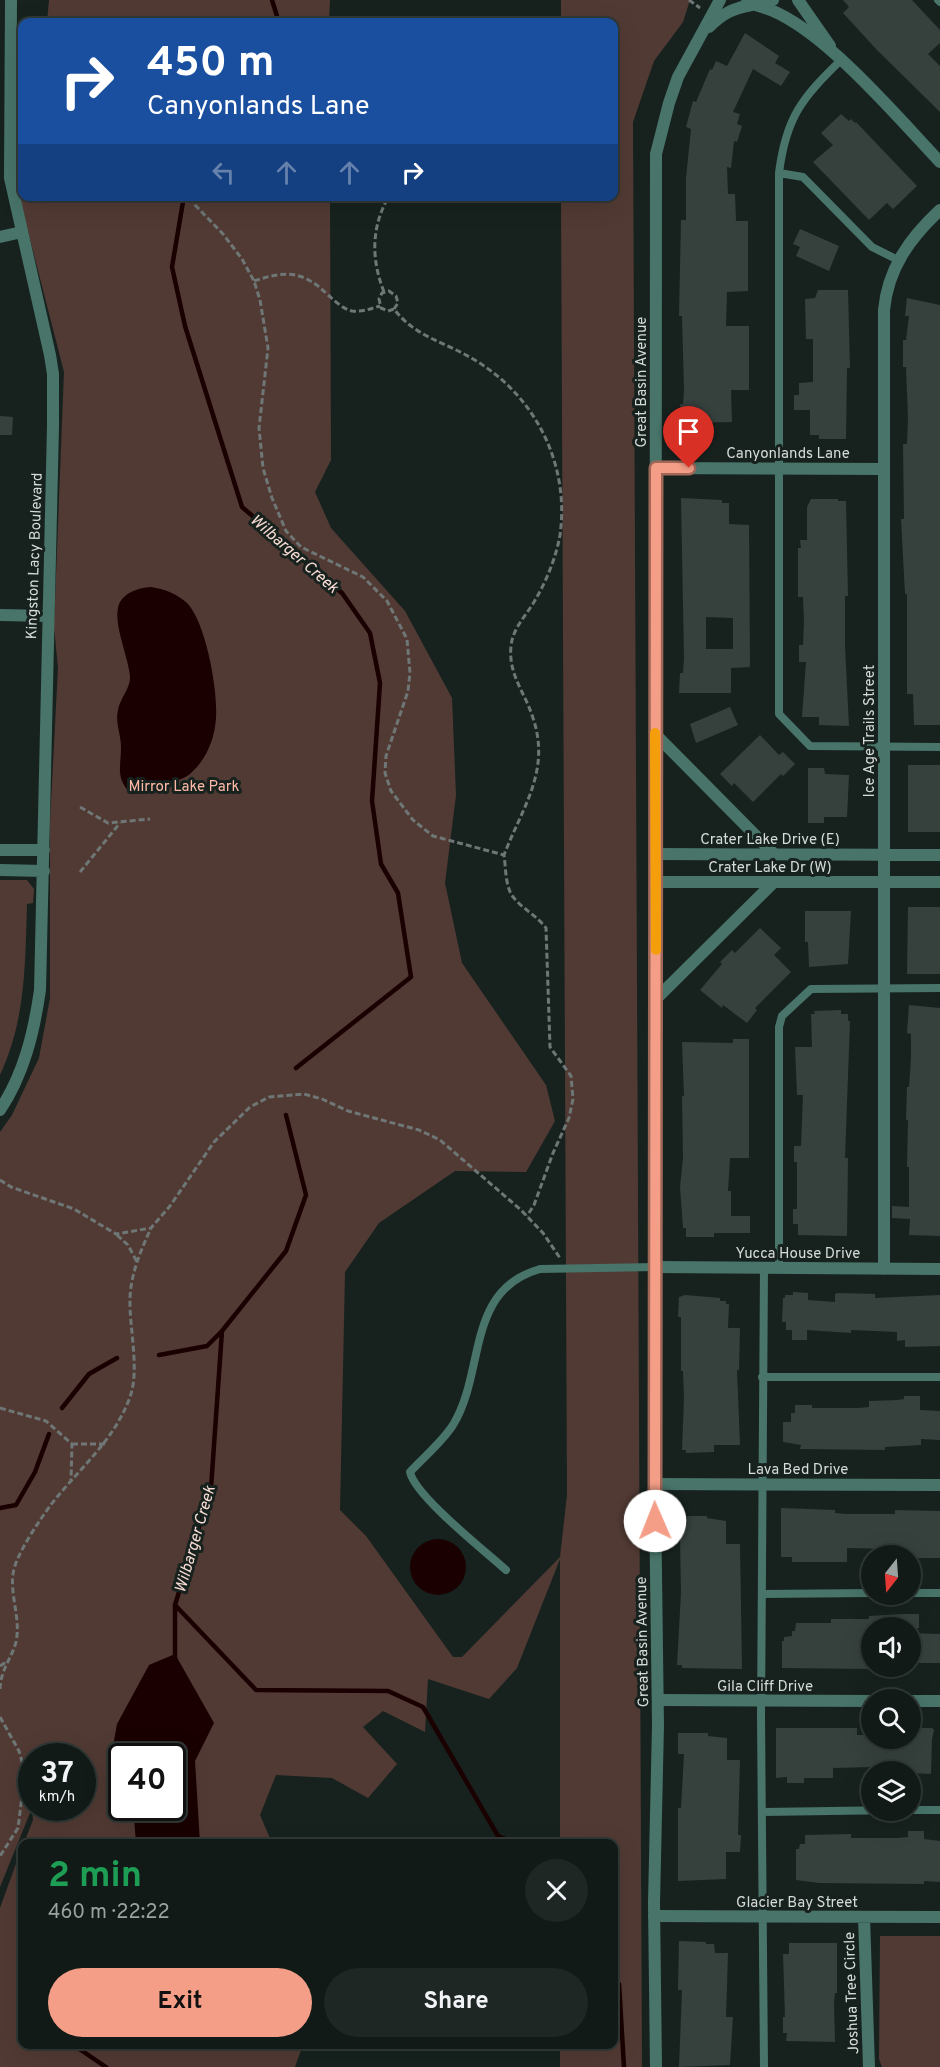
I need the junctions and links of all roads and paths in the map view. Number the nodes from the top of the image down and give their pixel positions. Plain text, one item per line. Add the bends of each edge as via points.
1 (11, 0) edge
2 (689, 0) edge
3 (720, 0) edge
4 (737, 0) edge
5 (773, 0) edge
6 (798, 0) edge
7 (755, 5) junction
8 (700, 8) dead end
9 (700, 37) junction
10 (840, 58) junction
11 (940, 162) edge
12 (779, 173) junction
13 (194, 201) edge
14 (387, 201) edge
15 (940, 210) edge
16 (22, 232) junction
17 (0, 237) edge
18 (898, 260) junction
19 (254, 281) junction
20 (384, 292) junction
21 (380, 306) junction
22 (394, 309) junction
23 (656, 468) junction
24 (778, 468) junction
25 (884, 469) junction
26 (0, 615) edge
27 (47, 616) junction
28 (655, 734) junction
29 (884, 747) junction
30 (940, 747) edge
31 (80, 807) dead end
32 (150, 819) dead end
33 (122, 822) junction
34 (0, 850) edge
35 (44, 850) junction
36 (656, 854) junction
37 (774, 854) junction
38 (884, 854) junction
39 (504, 855) junction
40 (940, 855) edge
41 (0, 870) edge
42 (44, 871) junction
43 (80, 872) dead end
44 (656, 882) junction
45 (774, 882) junction
46 (884, 882) junction
47 (940, 882) edge
48 (884, 988) junction
49 (940, 988) edge
50 (656, 999) junction
51 (0, 1110) edge
52 (0, 1180) edge
53 (527, 1216) junction
54 (151, 1228) junction
55 (116, 1234) junction
56 (137, 1262) junction
57 (565, 1267) junction
58 (656, 1267) junction
59 (764, 1268) junction
60 (779, 1268) junction
61 (884, 1269) junction
62 (940, 1269) edge
63 (762, 1377) junction
64 (940, 1377) edge
65 (0, 1408) edge
66 (72, 1444) junction
67 (105, 1444) junction
68 (71, 1482) junction
69 (655, 1484) junction
70 (762, 1484) junction
71 (940, 1485) edge
72 (506, 1570) dead end
73 (861, 1593) edge
74 (921, 1593) edge
75 (940, 1593) edge
76 (762, 1594) junction
77 (6, 1662) junction
78 (0, 1666) edge
79 (0, 1689) edge
80 (658, 1701) junction
81 (861, 1701) edge
82 (921, 1701) edge
83 (940, 1701) edge
84 (761, 1702) junction
85 (0, 1717) edge
86 (921, 1810) edge
87 (940, 1810) edge
88 (861, 1811) edge
89 (762, 1812) junction
90 (0, 1856) edge
91 (654, 1916) junction
92 (763, 1917) junction
93 (864, 1917) junction
94 (940, 1917) edge
95 (656, 2067) edge
96 (764, 2067) edge
97 (869, 2067) edge

1 - 16 street, Kingston Lacy Boulevard via 10,178
2 - 8 path
3 - 9 street, Great Basin Avenue
4 - 7 street
5 - 7 street, Great Basin Avenue
6 - 10 street
7 - 9 street, Great Basin Avenue via 726,13
7 - 10 street via 782,14
9 - 23 street, Great Basin Avenue via 678,77 656,154
10 - 11 street
10 - 12 lane via 801,102 788,130
12 - 18 lane via 803,177 872,247
12 - 24 lane
13 - 19 path via 233,247
14 - 20 path via 375,235 376,273
15 - 18 street, Ice Age Trails Street via 917,231
16 - 17 street
16 - 27 street, Kingston Lacy Boulevard via 53,374
18 - 25 street, Ice Age Trails Street via 884,310
19 - 21 path via 288,274 304,277 350,311
19 - 39 path via 268,348 259,428 263,468 286,531 301,548 363,577 387,602 407,639 408,691 386,756 385,773 391,791 413,820 433,836
20 - 21 path
20 - 22 path via 396,296 398,303
21 - 22 path via 388,311
22 - 39 path via 421,334 472,358 513,388 532,412 557,468 561,512 555,557 511,643 514,679 533,717 539,757 536,780
23 - 24 street, Canyonlands Lane
23 - 28 street, Great Basin Avenue
24 - 25 street, Canyonlands Lane
24 - 29 lane via 779,714 810,746
25 - 29 street, Ice Age Trails Street
26 - 27 street
27 - 35 street, Kingston Lacy Boulevard
28 - 36 street, Great Basin Avenue
28 - 37 street
29 - 30 lane
29 - 38 street, Ice Age Trails Street
31 - 33 path via 108,823
32 - 33 path
33 - 43 path
34 - 35 street
35 - 42 street, Kingston Lacy Boulevard
36 - 37 street, Crater Lake Drive (E)
36 - 44 street, Great Basin Avenue
37 - 38 street, Crater Lake Drive (E)
38 - 40 street, Crater Lake Drive (E)
38 - 46 street, Ice Age Trails Street
39 - 53 path via 513,897 546,928 550,1047 571,1076 574,1090 569,1118
41 - 42 street
42 - 51 street, Kingston Lacy Boulevard via 36,1016 19,1074
44 - 45 street, Crater Lake Dr (W)
44 - 50 street, Great Basin Avenue
45 - 46 street, Crater Lake Dr (W)
45 - 50 street
46 - 47 street, Crater Lake Dr (W)
46 - 48 street, Ice Age Trails Street
48 - 49 lane
48 - 60 lane via 811,989 780,1021
48 - 61 street, Ice Age Trails Street
50 - 58 street, Great Basin Avenue
52 - 55 path via 74,1209
53 - 54 path via 433,1136 348,1111 314,1095 292,1093 263,1099 226,1129
53 - 57 path
54 - 55 path
54 - 56 path
55 - 56 path
56 - 67 path via 130,1296 131,1395
57 - 58 lane
57 - 72 lane via 528,1272 498,1294 481,1333 454,1424 410,1472 424,1495
58 - 59 street, Yucca House Drive
58 - 69 street, Great Basin Avenue
59 - 60 street, Yucca House Drive
59 - 63 lane
60 - 61 street, Yucca House Drive
61 - 62 street, Yucca House Drive
63 - 64 lane
63 - 70 lane
65 - 66 path via 46,1421
66 - 67 path
66 - 68 path
67 - 68 path
68 - 77 path via 49,1507 13,1574 16,1643
69 - 70 street, Lava Bed Drive
69 - 80 street, Great Basin Avenue
70 - 71 street, Lava Bed Drive
70 - 76 lane
73 - 76 lane
74 - 75 lane
76 - 84 lane
77 - 78 path
77 - 79 path
80 - 84 street, Gila Cliff Drive
80 - 91 street, Great Basin Avenue
81 - 84 street, Gila Cliff Drive
82 - 83 street
84 - 89 lane
85 - 90 path via 19,1751 25,1772 18,1828
86 - 87 lane
88 - 89 lane
89 - 92 lane
91 - 92 street, Glacier Bay Street
91 - 95 street, Great Basin Avenue
92 - 93 street, Glacier Bay Street
92 - 96 lane
93 - 94 street, Glacier Bay Street
93 - 97 street, Joshua Tree Circle

